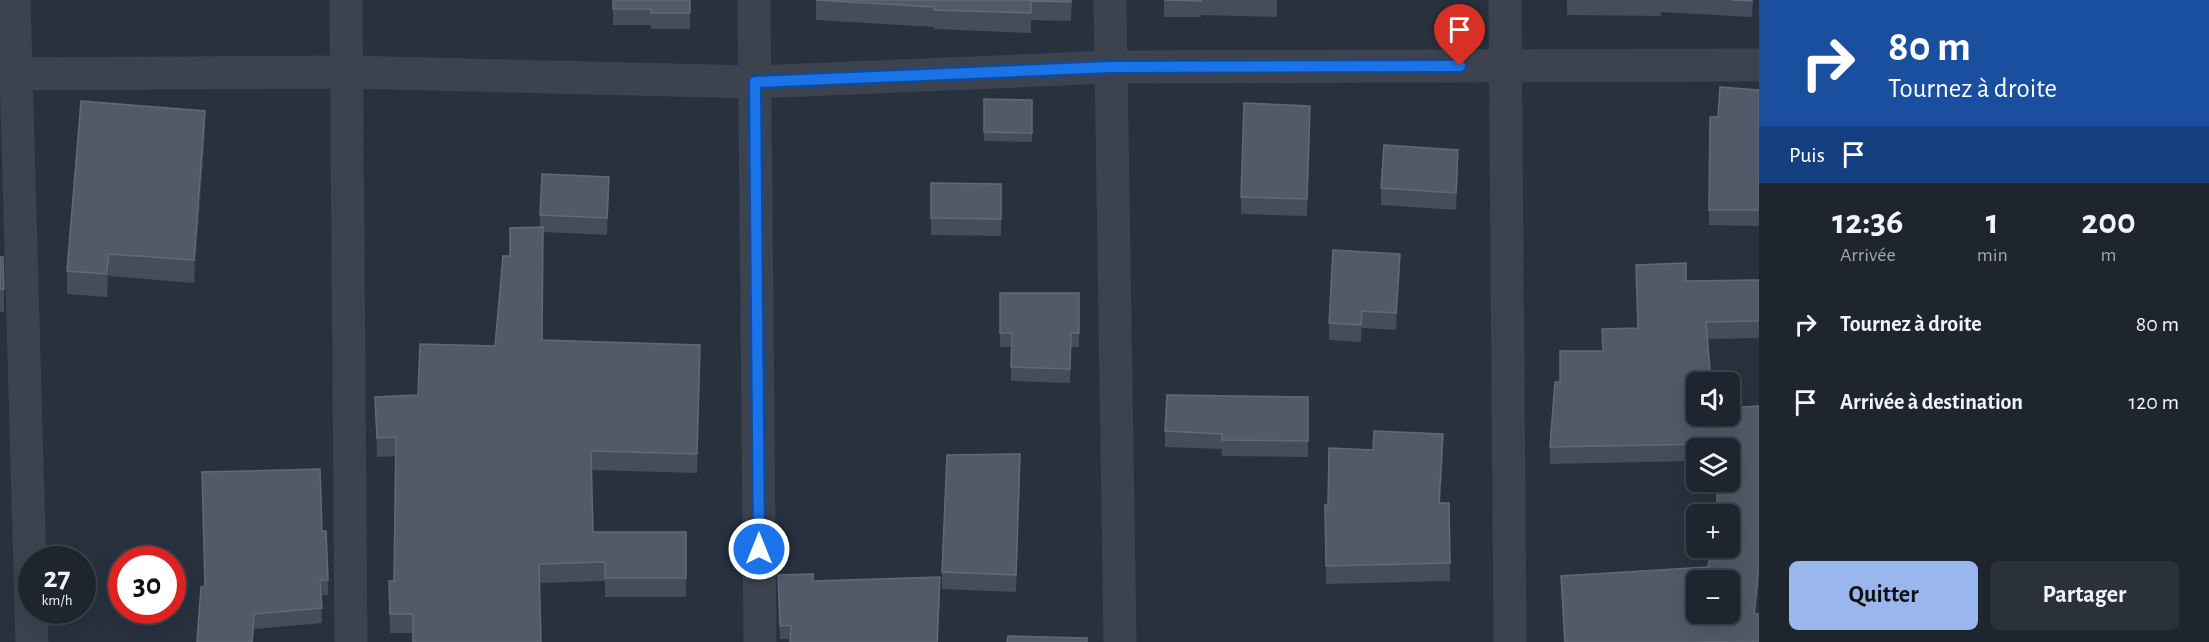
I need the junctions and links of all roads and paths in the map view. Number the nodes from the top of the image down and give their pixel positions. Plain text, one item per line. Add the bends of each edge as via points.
1 (14, 0) edge
2 (346, 0) edge
3 (754, 0) edge
4 (1110, 0) edge
5 (1505, 0) edge
6 (1759, 65) edge
7 (1506, 66) junction
8 (1112, 67) junction
9 (347, 72) junction
10 (16, 74) junction
11 (755, 82) junction
12 (32, 642) edge
13 (351, 642) edge
14 (760, 642) edge
15 (1120, 642) edge
16 (1510, 642) edge

1 - 10 street
2 - 9 street
3 - 11 street
4 - 8 street
5 - 7 street
6 - 7 street
7 - 8 street
7 - 16 street
8 - 11 street
8 - 15 street
9 - 10 street
9 - 11 street
9 - 13 street
10 - 12 street
11 - 14 street

